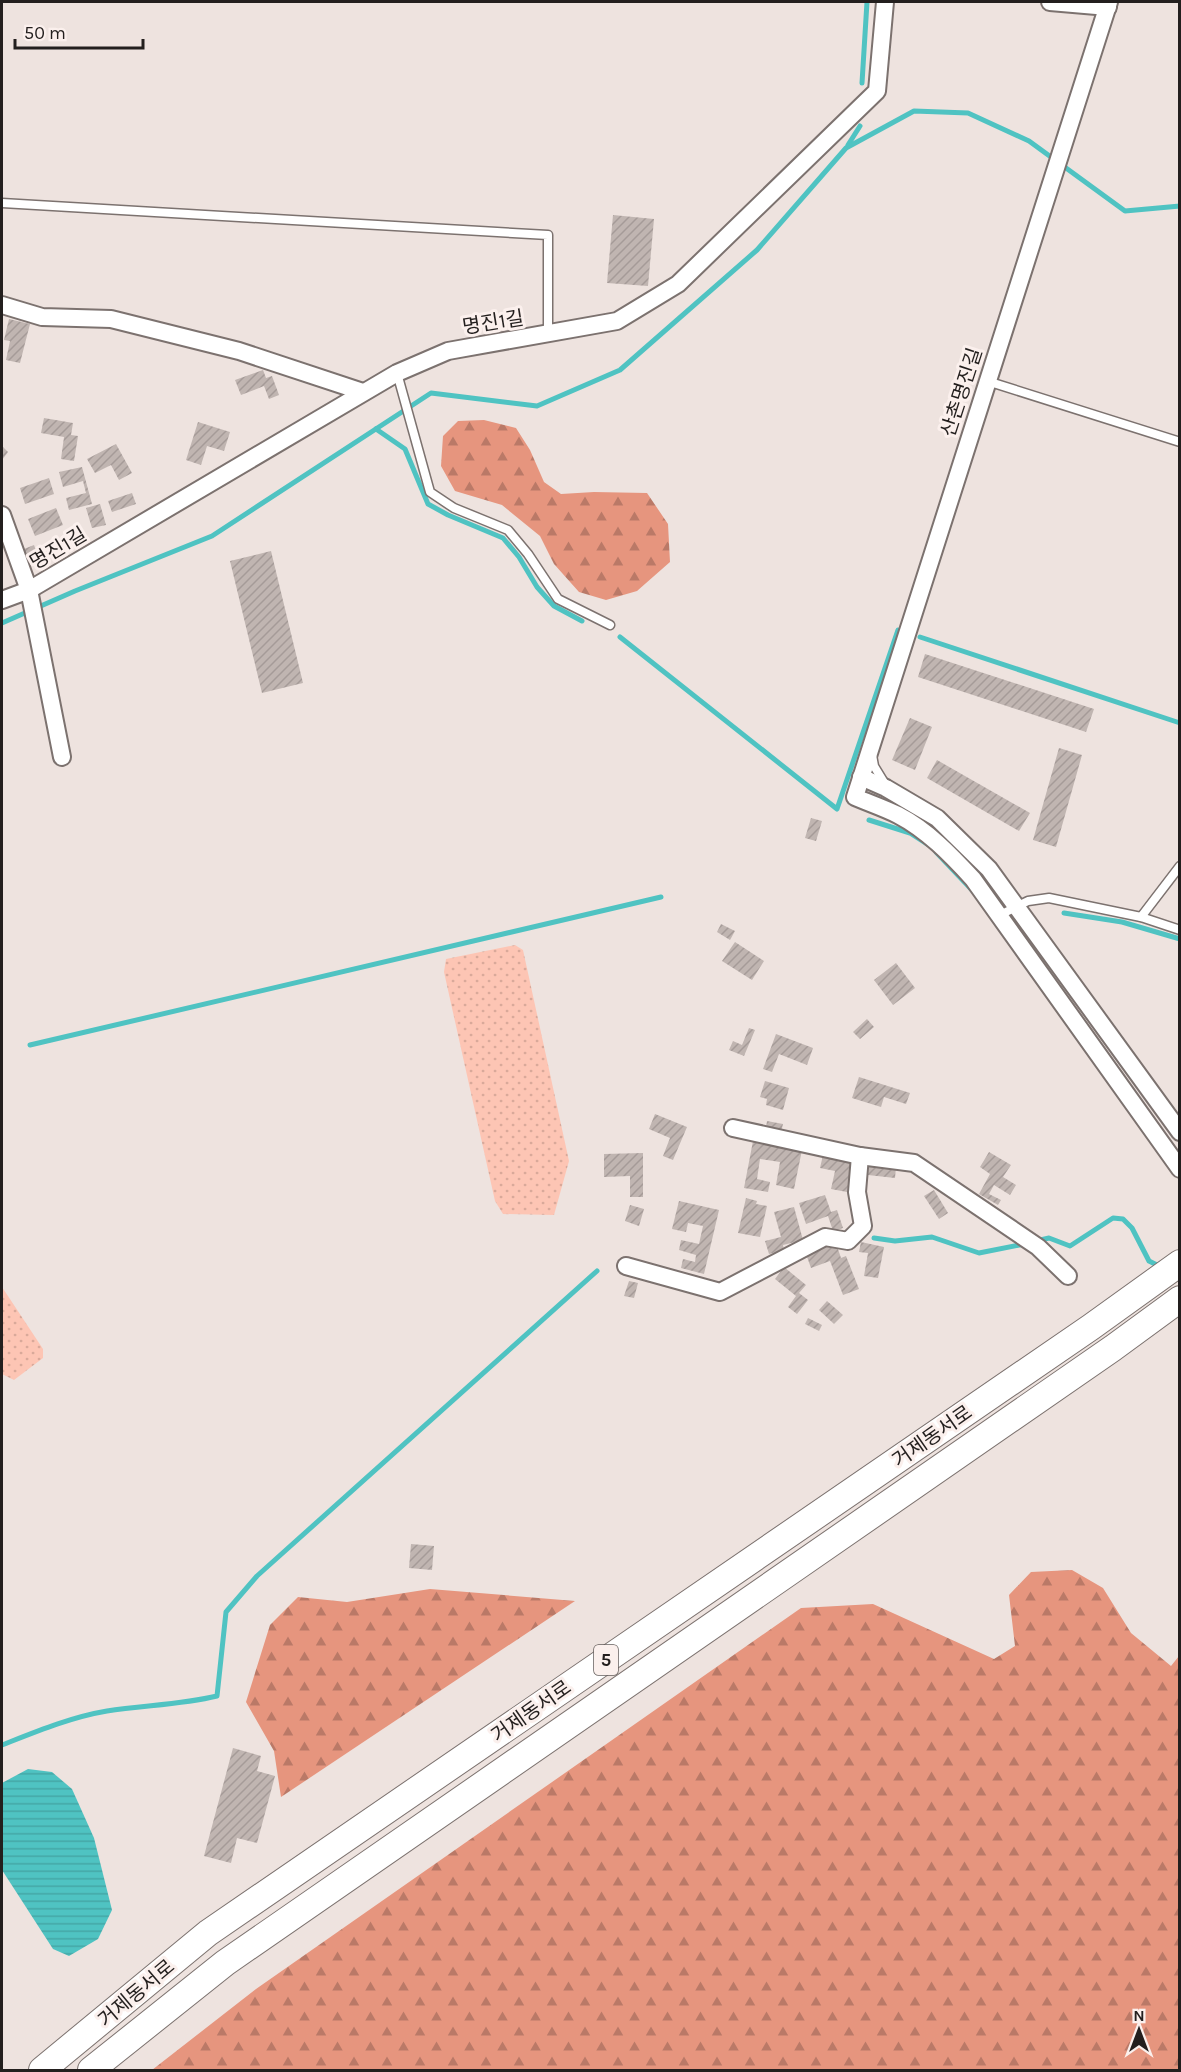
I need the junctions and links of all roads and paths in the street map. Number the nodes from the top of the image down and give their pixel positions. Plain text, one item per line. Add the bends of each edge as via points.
1 (885, 2) edge
2 (1050, 2) edge
3 (1108, 4) edge
4 (2, 203) edge
5 (2, 305) edge
6 (548, 334) junction
7 (397, 373) junction
8 (987, 381) junction
9 (363, 392) junction
10 (1179, 442) edge
11 (2, 515) edge
12 (29, 590) junction
13 (2, 600) edge
14 (610, 625) dead end
15 (872, 741) junction
16 (63, 757) dead end
17 (861, 777) junction
18 (888, 789) junction
19 (1179, 866) edge
20 (1015, 907) junction
21 (998, 916) junction
22 (1141, 917) junction
23 (1179, 930) edge
24 (733, 1128) dead end
25 (1179, 1132) edge
26 (860, 1156) junction
27 (1179, 1169) edge
28 (1178, 1263) edge
29 (626, 1266) dead end
30 (1068, 1276) dead end
31 (1179, 1299) edge
32 (42, 2070) edge
33 (91, 2070) edge

1 - 6 street, 명진1길 via 877,92 678,284 617,321
2 - 3 street
3 - 8 street, 산촌명진길
4 - 6 lane via 548,235
5 - 9 street via 42,318 111,319 238,351
6 - 7 street, 명진1길 via 448,351
7 - 9 street, 명진1길
7 - 14 lane via 430,492 454,508 508,530 558,599
8 - 10 lane
8 - 15 street, 산촌명진길
9 - 12 street, 명진1길
11 - 12 street
12 - 13 street, 명진1길
12 - 16 street
15 - 17 street, 산촌명진길
15 - 18 lane via 874,766
17 - 18 street
17 - 21 street, 산촌명진길 via 855,797 919,828 973,879
18 - 20 street via 937,818 989,869
19 - 22 lane
20 - 21 lane
20 - 22 lane via 1037,898 1049,898
20 - 25 street
21 - 27 street
22 - 23 lane
24 - 26 street
26 - 29 street via 857,1192 863,1226 848,1241 825,1237 720,1292
26 - 30 street via 914,1163 1038,1247
28 - 32 main road, 거제동서로 / 5 via 208,1933
31 - 33 main road, 거제동서로 / 5 via 225,1963

